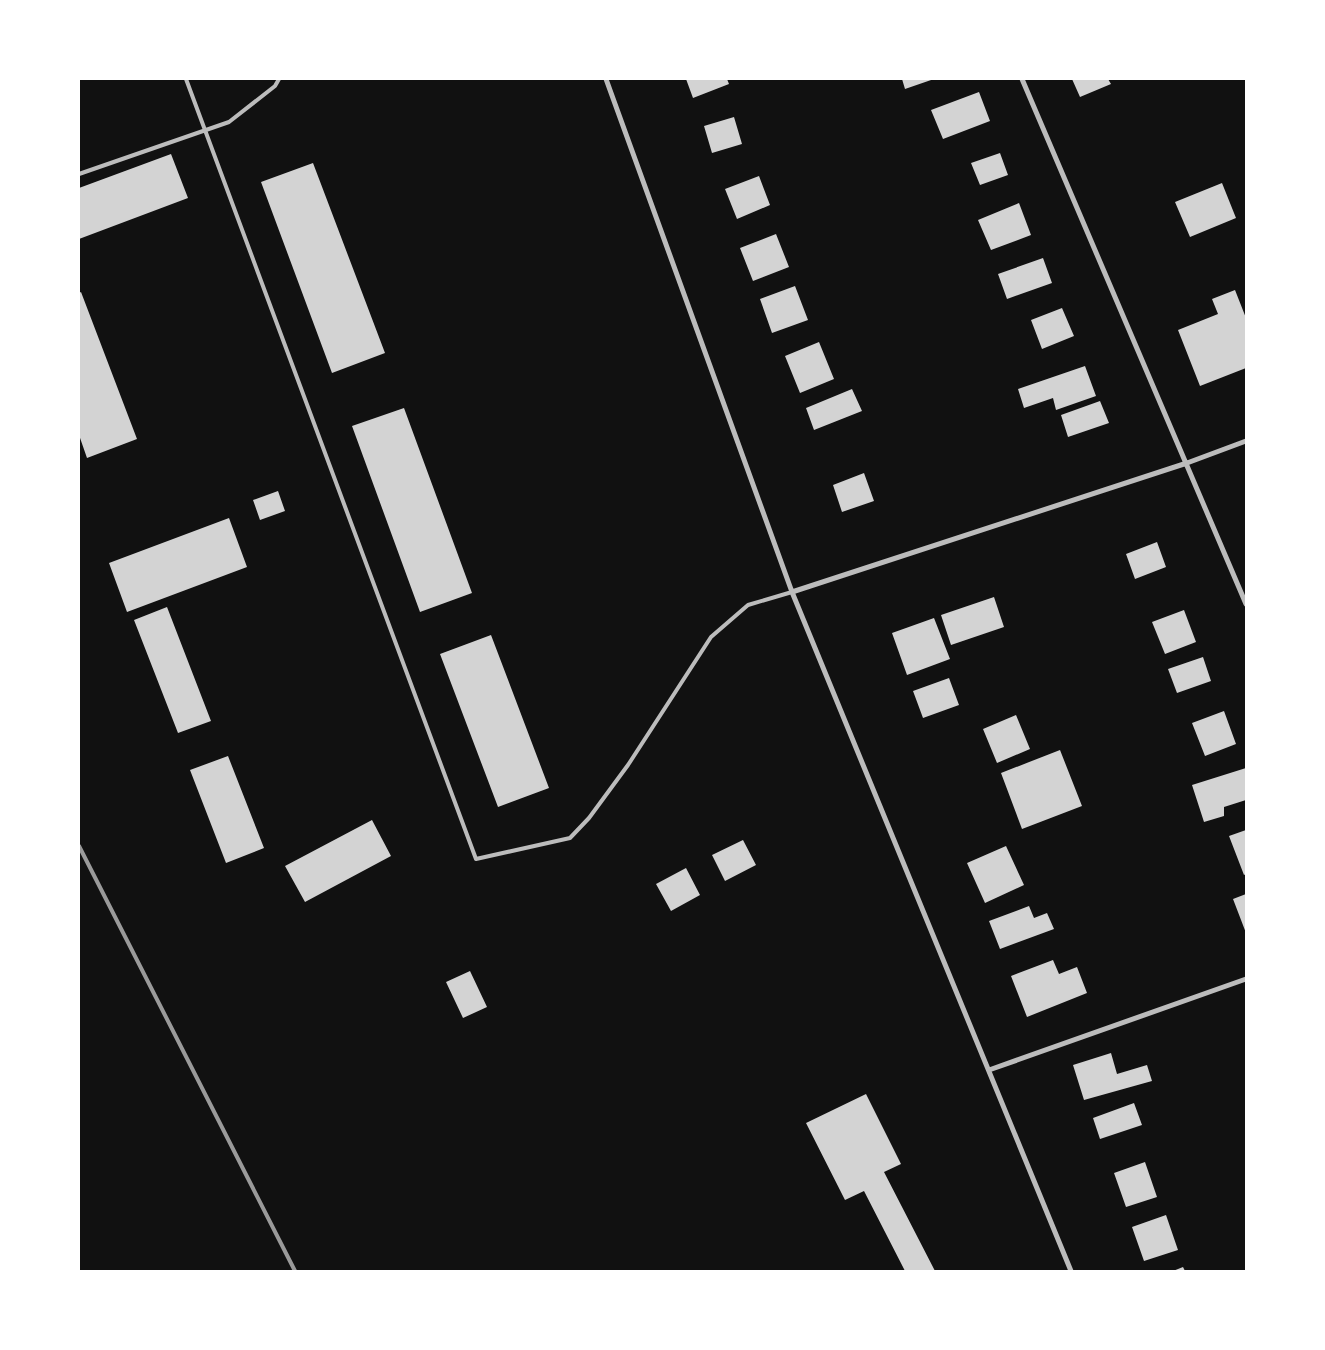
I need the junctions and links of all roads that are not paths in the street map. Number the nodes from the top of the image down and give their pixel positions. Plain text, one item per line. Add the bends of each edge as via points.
1 (186, 79) edge
2 (279, 79) edge
3 (606, 79) edge
4 (1022, 79) edge
5 (205, 129) junction
6 (79, 174) edge
7 (1246, 441) edge
8 (1187, 463) junction
9 (792, 592) junction
10 (1246, 604) edge
11 (1246, 979) edge
12 (989, 1070) junction
13 (1071, 1271) edge

1 - 5 lane
2 - 5 lane via 275,86 228,122
3 - 9 street
4 - 8 street
5 - 6 lane
5 - 9 lane via 476,858 570,838 628,765 711,637 748,605
7 - 8 street
8 - 9 street
8 - 10 street
9 - 12 street
11 - 12 street
12 - 13 street

